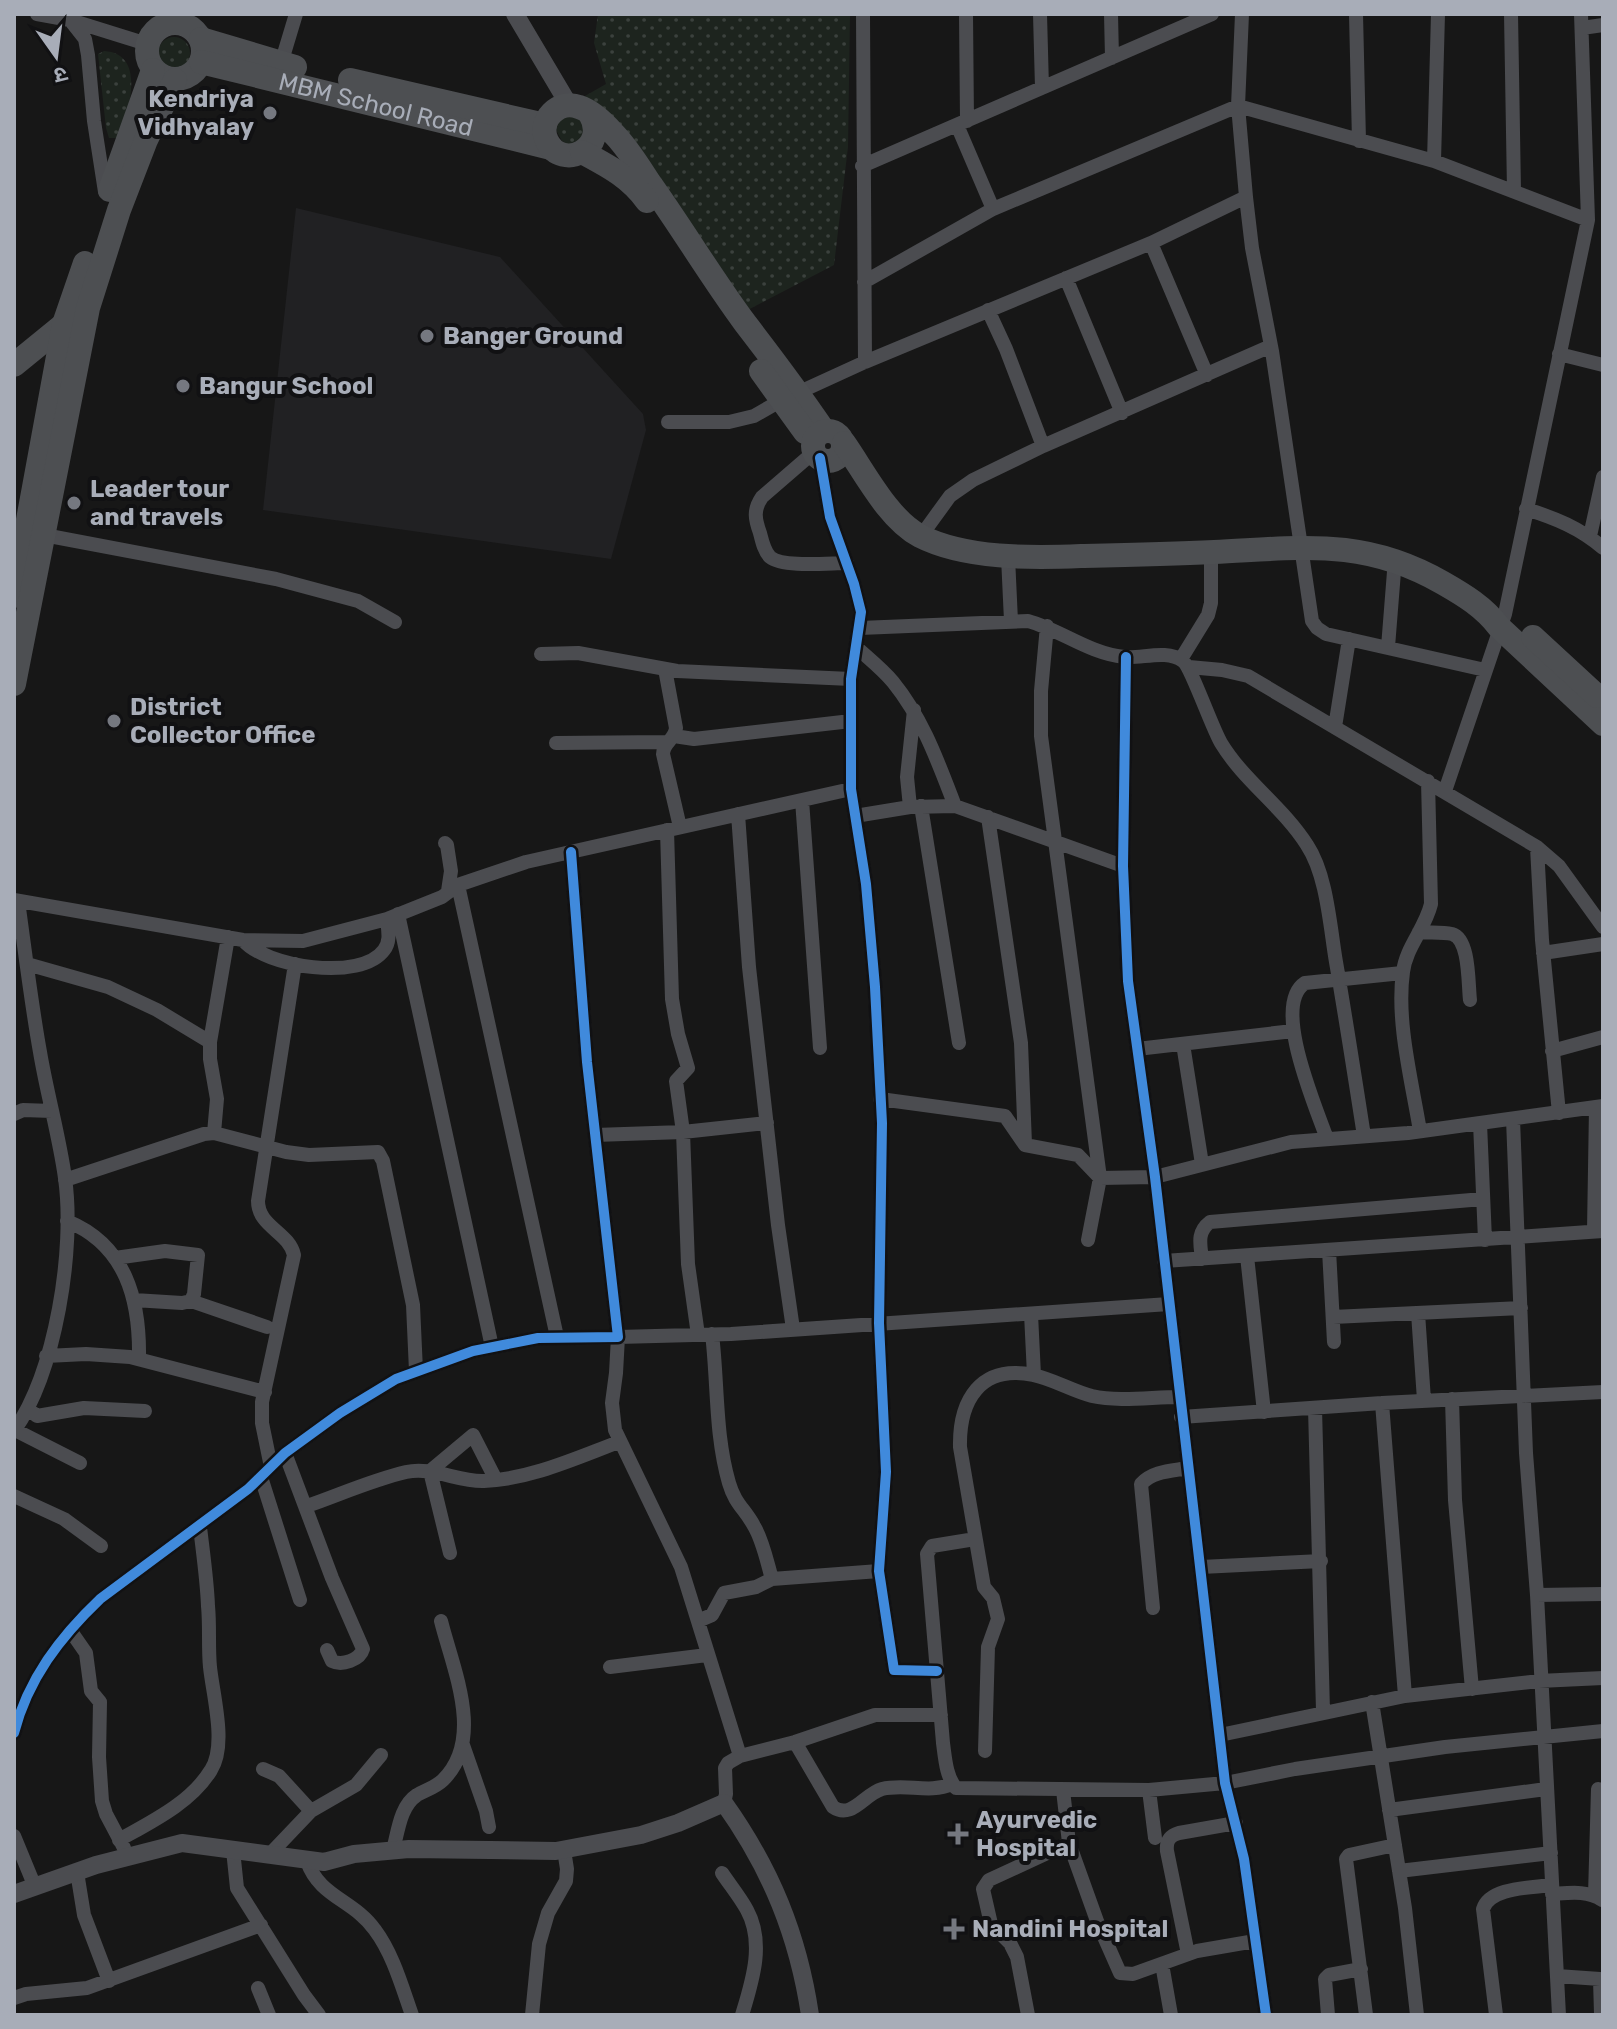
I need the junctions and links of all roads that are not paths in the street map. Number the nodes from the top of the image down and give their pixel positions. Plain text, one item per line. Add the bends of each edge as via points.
1 (37, 14) edge
2 (296, 14) edge
3 (515, 14) edge
4 (863, 14) edge
5 (966, 14) edge
6 (1040, 14) edge
7 (1111, 14) edge
8 (1212, 14) edge
9 (1242, 14) edge
10 (1356, 14) edge
11 (1438, 14) edge
12 (1511, 14) edge
13 (66, 17) edge
14 (1581, 21) edge
15 (1177, 22) edge
16 (1603, 25) edge
17 (194, 35) edge
18 (147, 44) junction
19 (1112, 58) junction
20 (153, 70) junction
21 (279, 71) junction
22 (175, 80) junction
23 (1042, 88) junction
24 (1238, 106) junction
25 (579, 110) junction
26 (962, 123) junction
27 (548, 136) junction
28 (1359, 141) junction
29 (582, 152) junction
30 (1434, 161) junction
31 (862, 166) junction
32 (1514, 191) junction
33 (1246, 197) junction
34 (107, 200) junction
35 (993, 209) junction
36 (1588, 220) junction
37 (1151, 243) junction
38 (1066, 278) junction
39 (864, 282) junction
40 (88, 308) junction
41 (988, 310) junction
42 (64, 324) junction
43 (1271, 346) junction
44 (1559, 354) junction
45 (865, 362) junction
46 (14, 365) edge
47 (1603, 365) edge
48 (1207, 375) junction
49 (790, 396) junction
50 (1122, 413) junction
51 (668, 422) dead end
52 (823, 446) junction
53 (1043, 446) junction
54 (1603, 477) edge
55 (1526, 509) junction
56 (44, 535) junction
57 (921, 536) junction
58 (1590, 536) junction
59 (1302, 547) junction
60 (1603, 548) edge
61 (1211, 552) junction
62 (1008, 557) junction
63 (1395, 559) junction
64 (847, 563) junction
65 (14, 596) edge
66 (1497, 617) junction
67 (1011, 621) junction
68 (395, 622) dead end
69 (1047, 626) junction
70 (860, 628) junction
71 (1349, 639) junction
72 (856, 647) junction
73 (1388, 647) junction
74 (541, 654) dead end
75 (1126, 657) junction
76 (1185, 663) junction
77 (665, 669) junction
78 (1485, 670) junction
79 (851, 679) junction
80 (14, 684) edge
81 (1603, 701) edge
82 (914, 709) junction
83 (851, 721) junction
84 (1603, 724) edge
85 (1335, 727) junction
86 (670, 739) junction
87 (556, 743) dead end
88 (1428, 781) junction
89 (851, 789) junction
90 (1445, 791) junction
91 (802, 800) junction
92 (916, 806) junction
93 (955, 806) junction
94 (738, 814) junction
95 (855, 816) junction
96 (988, 817) junction
97 (674, 829) junction
98 (1055, 842) junction
99 (445, 843) dead end
100 (1537, 847) junction
101 (571, 852) junction
102 (1123, 866) junction
103 (453, 888) junction
104 (16, 901) edge
105 (392, 917) junction
106 (1603, 927) edge
107 (1419, 932) junction
108 (235, 938) junction
109 (1603, 944) edge
110 (1543, 953) junction
111 (27, 964) junction
112 (295, 964) junction
113 (1402, 973) junction
114 (1339, 979) junction
115 (1470, 1000) dead end
116 (1293, 1031) junction
117 (1603, 1037) edge
118 (210, 1042) junction
119 (959, 1043) dead end
120 (1183, 1044) junction
121 (820, 1048) dead end
122 (1137, 1049) junction
123 (1552, 1051) junction
124 (880, 1099) junction
125 (1600, 1107) edge
126 (52, 1111) junction
127 (1559, 1113) junction
128 (14, 1114) edge
129 (1513, 1119) junction
130 (767, 1123) junction
131 (1480, 1123) junction
132 (1420, 1131) junction
133 (683, 1132) junction
134 (214, 1133) junction
135 (595, 1135) junction
136 (1364, 1136) junction
137 (1327, 1139) junction
138 (1025, 1145) junction
139 (266, 1147) junction
140 (1202, 1164) junction
141 (1155, 1177) junction
142 (1100, 1178) junction
143 (65, 1180) junction
144 (1483, 1199) junction
145 (67, 1221) junction
146 (1598, 1230) edge
147 (1519, 1237) junction
148 (1088, 1240) dead end
149 (1485, 1240) junction
150 (1329, 1250) junction
151 (1247, 1256) junction
152 (115, 1258) junction
153 (1202, 1259) junction
154 (1164, 1261) junction
155 (134, 1300) junction
156 (191, 1301) junction
157 (1169, 1304) junction
158 (1521, 1308) junction
159 (1418, 1313) junction
160 (1031, 1314) junction
161 (1333, 1317) junction
162 (879, 1323) junction
163 (267, 1327) dead end
164 (793, 1329) junction
165 (705, 1334) junction
166 (557, 1337) junction
167 (618, 1337) junction
168 (1334, 1342) dead end
169 (492, 1347) junction
170 (46, 1356) junction
171 (139, 1358) junction
172 (416, 1371) junction
173 (1034, 1375) junction
174 (265, 1392) junction
175 (1603, 1392) edge
176 (1179, 1397) junction
177 (1524, 1397) junction
178 (1452, 1399) junction
179 (1424, 1400) junction
180 (1382, 1403) junction
181 (1315, 1408) junction
182 (28, 1409) junction
183 (145, 1411) dead end
184 (1264, 1412) junction
185 (1181, 1417) junction
186 (14, 1430) edge
187 (619, 1442) junction
188 (285, 1453) junction
189 (80, 1463) dead end
190 (1188, 1468) junction
191 (430, 1471) junction
192 (266, 1472) junction
193 (496, 1480) junction
194 (14, 1496) edge
195 (307, 1506) junction
196 (200, 1527) junction
197 (975, 1539) junction
198 (101, 1546) dead end
199 (450, 1553) dead end
200 (1321, 1561) junction
201 (1201, 1567) junction
202 (879, 1571) junction
203 (772, 1579) junction
204 (1603, 1594) edge
205 (1537, 1595) junction
206 (300, 1600) dead end
207 (1153, 1608) dead end
208 (441, 1621) dead end
209 (698, 1621) junction
210 (70, 1630) junction
211 (327, 1650) dead end
212 (707, 1655) junction
213 (610, 1667) dead end
214 (937, 1671) junction
215 (1603, 1678) edge
216 (1539, 1681) junction
217 (1472, 1689) junction
218 (1405, 1696) junction
219 (1372, 1702) junction
220 (1323, 1711) junction
221 (941, 1715) junction
222 (1603, 1731) edge
223 (14, 1733) edge
224 (1220, 1735) junction
225 (1545, 1738) junction
226 (795, 1742) junction
227 (463, 1745) junction
228 (985, 1751) dead end
229 (381, 1755) dead end
230 (740, 1756) junction
231 (1380, 1757) junction
232 (263, 1769) dead end
233 (1225, 1783) junction
234 (952, 1784) junction
235 (1546, 1789) junction
236 (1598, 1789) dead end
237 (1063, 1790) junction
238 (1149, 1790) junction
239 (724, 1803) junction
240 (1389, 1810) junction
241 (311, 1811) junction
242 (1236, 1823) junction
243 (489, 1827) dead end
244 (14, 1836) edge
245 (1155, 1838) dead end
246 (1069, 1843) junction
247 (1395, 1845) junction
248 (124, 1848) junction
249 (233, 1850) junction
250 (393, 1850) junction
251 (564, 1850) junction
252 (271, 1853) junction
253 (1551, 1853) junction
254 (307, 1861) junction
255 (1399, 1871) junction
256 (77, 1872) junction
257 (722, 1873) dead end
258 (35, 1887) junction
259 (1552, 1889) junction
260 (14, 1894) edge
261 (1599, 1898) edge
262 (261, 1925) junction
263 (1255, 1941) junction
264 (1188, 1954) junction
265 (1162, 1964) junction
266 (1361, 1969) junction
267 (1602, 1973) edge
268 (1557, 1976) junction
269 (109, 1981) junction
270 (258, 1988) dead end
271 (14, 1998) edge
272 (1603, 2013) edge
273 (269, 2015) edge
274 (319, 2015) edge
275 (412, 2015) edge
276 (532, 2015) edge
277 (742, 2015) edge
278 (810, 2015) edge
279 (1028, 2015) edge
280 (1171, 2015) edge
281 (1266, 2015) edge
282 (1328, 2015) edge
283 (1366, 2015) edge
284 (1417, 2015) edge
285 (1496, 2015) edge
286 (1559, 2015) edge

1 - 13 street
2 - 21 street
3 - 25 street
4 - 31 street
5 - 26 street
6 - 23 street
7 - 19 street
8 - 15 street
9 - 24 street
10 - 28 street
11 - 30 street
12 - 32 street
13 - 18 street
13 - 34 street via 85,39
14 - 16 street
14 - 36 street
15 - 19 street
17 - 18 main road via 169,24
17 - 21 main road, MBM School Road
17 - 22 main road via 191,75
18 - 20 main road
19 - 23 street
20 - 22 main road
20 - 34 main road
21 - 27 main road, MBM School Road
22 - 40 main road via 119,210
23 - 26 street
24 - 28 street
24 - 33 street
24 - 35 street
25 - 27 main road via 554,111
25 - 29 main road via 594,121 595,135
25 - 49 main road via 620,141
26 - 31 street
26 - 35 street
27 - 29 main road, MBM School Road via 566,155
28 - 30 street
29 - 49 main road via 616,170 645,197 712,301
30 - 32 street
31 - 39 street
32 - 36 street
33 - 37 street
33 - 43 street
34 - 42 main road
35 - 39 street
36 - 44 street
37 - 38 street
37 - 48 street
38 - 41 street
38 - 50 street
39 - 45 street
40 - 42 main road
40 - 56 main road
41 - 45 street
41 - 53 street
42 - 46 main road
42 - 65 main road
43 - 48 street
43 - 59 street
44 - 47 street
44 - 55 street
45 - 49 street
48 - 50 street
49 - 51 street via 754,416 729,422
49 - 52 main road
50 - 53 street
52 - 57 main road via 895,518
52 - 64 street via 830,517
52 - 64 street via 762,497 754,517 773,560
53 - 57 street via 950,496
54 - 58 street
55 - 58 street
55 - 66 street
56 - 68 street via 276,579 358,601
56 - 80 main road
57 - 62 main road
58 - 60 street
59 - 61 main road
59 - 63 main road via 1350,549
59 - 71 street via 1312,621 1326,634
61 - 62 main road
61 - 76 street via 1211,603
62 - 67 street
63 - 66 main road
63 - 73 street
64 - 70 street via 861,612
66 - 78 street
66 - 81 main road
66 - 84 main road
67 - 69 street
67 - 70 street
69 - 75 street via 1087,648
69 - 98 street via 1041,736
70 - 72 street
71 - 73 street
71 - 85 street
72 - 79 street
72 - 82 street
73 - 78 street
74 - 77 street via 578,653
75 - 76 street via 1156,655
75 - 102 street
76 - 85 street via 1248,676
76 - 114 street via 1221,743 1308,845 1327,905
77 - 79 street
77 - 86 street via 676,728
78 - 90 street
79 - 83 street
82 - 92 street via 907,777
82 - 93 street
83 - 86 street
83 - 89 street
85 - 88 street
86 - 87 street
86 - 97 street via 663,748
88 - 90 street
88 - 107 street via 1431,904
89 - 91 street
89 - 95 street
90 - 100 street
91 - 94 street
91 - 121 street
92 - 93 street
92 - 95 street
92 - 119 street
93 - 96 street
94 - 97 street
94 - 130 street
95 - 124 street via 873,957
96 - 98 street
96 - 138 street via 1021,1043
97 - 101 street
97 - 133 street via 672,999 688,1068 676,1081
98 - 102 street
98 - 142 street
99 - 103 street
100 - 106 street via 1559,866
100 - 110 street
101 - 103 street
101 - 135 street
102 - 122 street
103 - 105 street
103 - 166 street
104 - 108 street
104 - 111 street
105 - 108 street via 303,941
105 - 112 street via 389,942 379,955 331,969
105 - 169 street
107 - 113 street
107 - 115 street via 1455,934 1461,941
108 - 112 street via 259,953
108 - 118 street
109 - 110 street
110 - 123 street
111 - 118 street via 108,987
111 - 126 street
112 - 139 street
113 - 114 street
113 - 132 street
114 - 116 street via 1297,989
114 - 136 street
116 - 120 street
116 - 137 street
117 - 123 street
118 - 134 street via 217,1099
120 - 122 street
120 - 140 street
122 - 141 street
123 - 127 street
124 - 138 street via 1005,1116
124 - 162 street
125 - 127 street
125 - 146 street
126 - 128 street
126 - 143 street
127 - 129 street
129 - 131 street
129 - 147 street
130 - 133 street
130 - 164 street
131 - 132 street
131 - 144 street
132 - 136 street
133 - 135 street
133 - 165 street via 688,1264
134 - 139 street
134 - 143 street
135 - 167 street
136 - 137 street
137 - 140 street via 1291,1142
138 - 142 street via 1078,1155
139 - 172 street via 309,1155 371,1150 381,1155 413,1305
139 - 174 street via 259,1211 294,1255
140 - 141 street
141 - 142 street
141 - 154 street
142 - 148 street
143 - 145 street
144 - 149 street
144 - 153 street via 1210,1222 1199,1237
145 - 152 street via 96,1235
145 - 170 street via 61,1290
146 - 147 street
147 - 149 street
147 - 158 street
149 - 150 street
150 - 151 street
150 - 161 street
151 - 153 street
151 - 184 street
152 - 155 street
152 - 156 street via 165,1251 198,1255
153 - 154 street
154 - 157 street
155 - 156 street
155 - 171 street
156 - 163 street
157 - 160 street
157 - 176 street
158 - 159 street
158 - 177 street
159 - 161 street
159 - 179 street
160 - 162 street
160 - 173 street
161 - 168 street
162 - 164 street
162 - 202 street via 886,1472
164 - 165 street
165 - 167 street
165 - 203 street via 718,1386 726,1471 735,1502 756,1529
166 - 167 street
166 - 169 street
167 - 187 street via 612,1416
169 - 172 street
170 - 171 street
170 - 182 street
171 - 174 street
172 - 188 street via 340,1413
173 - 176 street via 1105,1398
173 - 197 street via 993,1377 964,1406 960,1447
174 - 192 street
175 - 177 street
176 - 185 street
177 - 178 street
177 - 205 street
178 - 179 street
178 - 217 street
179 - 180 street
180 - 181 street
180 - 218 street
181 - 184 street
181 - 200 street
182 - 183 street via 37,1416 84,1408
182 - 186 street
184 - 185 street
185 - 190 street
186 - 189 street
187 - 193 street via 542,1470
187 - 209 street via 678,1559
188 - 192 street
188 - 195 street
190 - 201 street
190 - 207 street via 1156,1474 1141,1484
191 - 193 street
191 - 193 street via 473,1435
191 - 195 street via 406,1472
191 - 199 street
192 - 196 street
192 - 206 street
194 - 198 street via 64,1519
195 - 211 street via 363,1649 340,1664
196 - 210 street via 100,1599
196 - 248 street via 217,1721 215,1762 193,1790
197 - 214 street via 928,1549
197 - 228 street via 984,1587 998,1619 988,1647
200 - 201 street
200 - 220 street
201 - 224 street
202 - 203 street
202 - 214 street via 894,1670
203 - 209 street via 724,1593 712,1615
204 - 205 street
205 - 216 street
208 - 227 street via 461,1699
209 - 212 street
210 - 223 street via 34,1678
210 - 248 street via 86,1653 91,1691 100,1702 102,1801
212 - 213 street
212 - 230 street
214 - 221 street
215 - 216 street
216 - 217 street
216 - 225 street
217 - 218 street
218 - 219 street
219 - 220 street
219 - 231 street
220 - 224 street
221 - 226 street via 875,1715
221 - 234 street
222 - 225 street
224 - 233 street
225 - 231 street
225 - 235 street
226 - 230 street
226 - 234 street via 840,1812 888,1788 926,1790
227 - 243 street
227 - 250 street via 446,1777 409,1801
229 - 241 street via 356,1785
230 - 239 street via 725,1768
231 - 233 street
231 - 240 street
232 - 241 street via 279,1776
233 - 238 street
233 - 242 street
234 - 237 street
235 - 240 street
235 - 253 street
236 - 261 street
237 - 238 street
237 - 246 street
238 - 245 street
239 - 251 street via 641,1835
239 - 278 street via 781,1903 796,1943
240 - 247 street
241 - 252 street
242 - 263 street
242 - 264 street via 1179,1833 1167,1841
244 - 258 street
246 - 265 street via 1120,1973
246 - 279 street via 989,1880 983,1889 991,1924 1017,1957
247 - 255 street
247 - 266 street via 1346,1859
248 - 249 street via 182,1843
248 - 256 street
249 - 252 street
249 - 262 street via 237,1888
250 - 251 street
250 - 254 street
251 - 276 street via 566,1881 539,1944
252 - 254 street
253 - 255 street
253 - 259 street
254 - 275 street via 320,1886 348,1903 376,1931
255 - 284 street
256 - 258 street
256 - 269 street via 84,1915
257 - 277 street via 754,1926 757,1949
258 - 260 street
259 - 261 street
259 - 268 street
259 - 285 street via 1496,1894 1485,1901
262 - 269 street
262 - 274 street
263 - 264 street
263 - 281 street
264 - 265 street
265 - 280 street
266 - 282 street via 1325,1979
266 - 283 street
267 - 268 street
267 - 272 street
268 - 286 street
269 - 271 street
270 - 273 street

